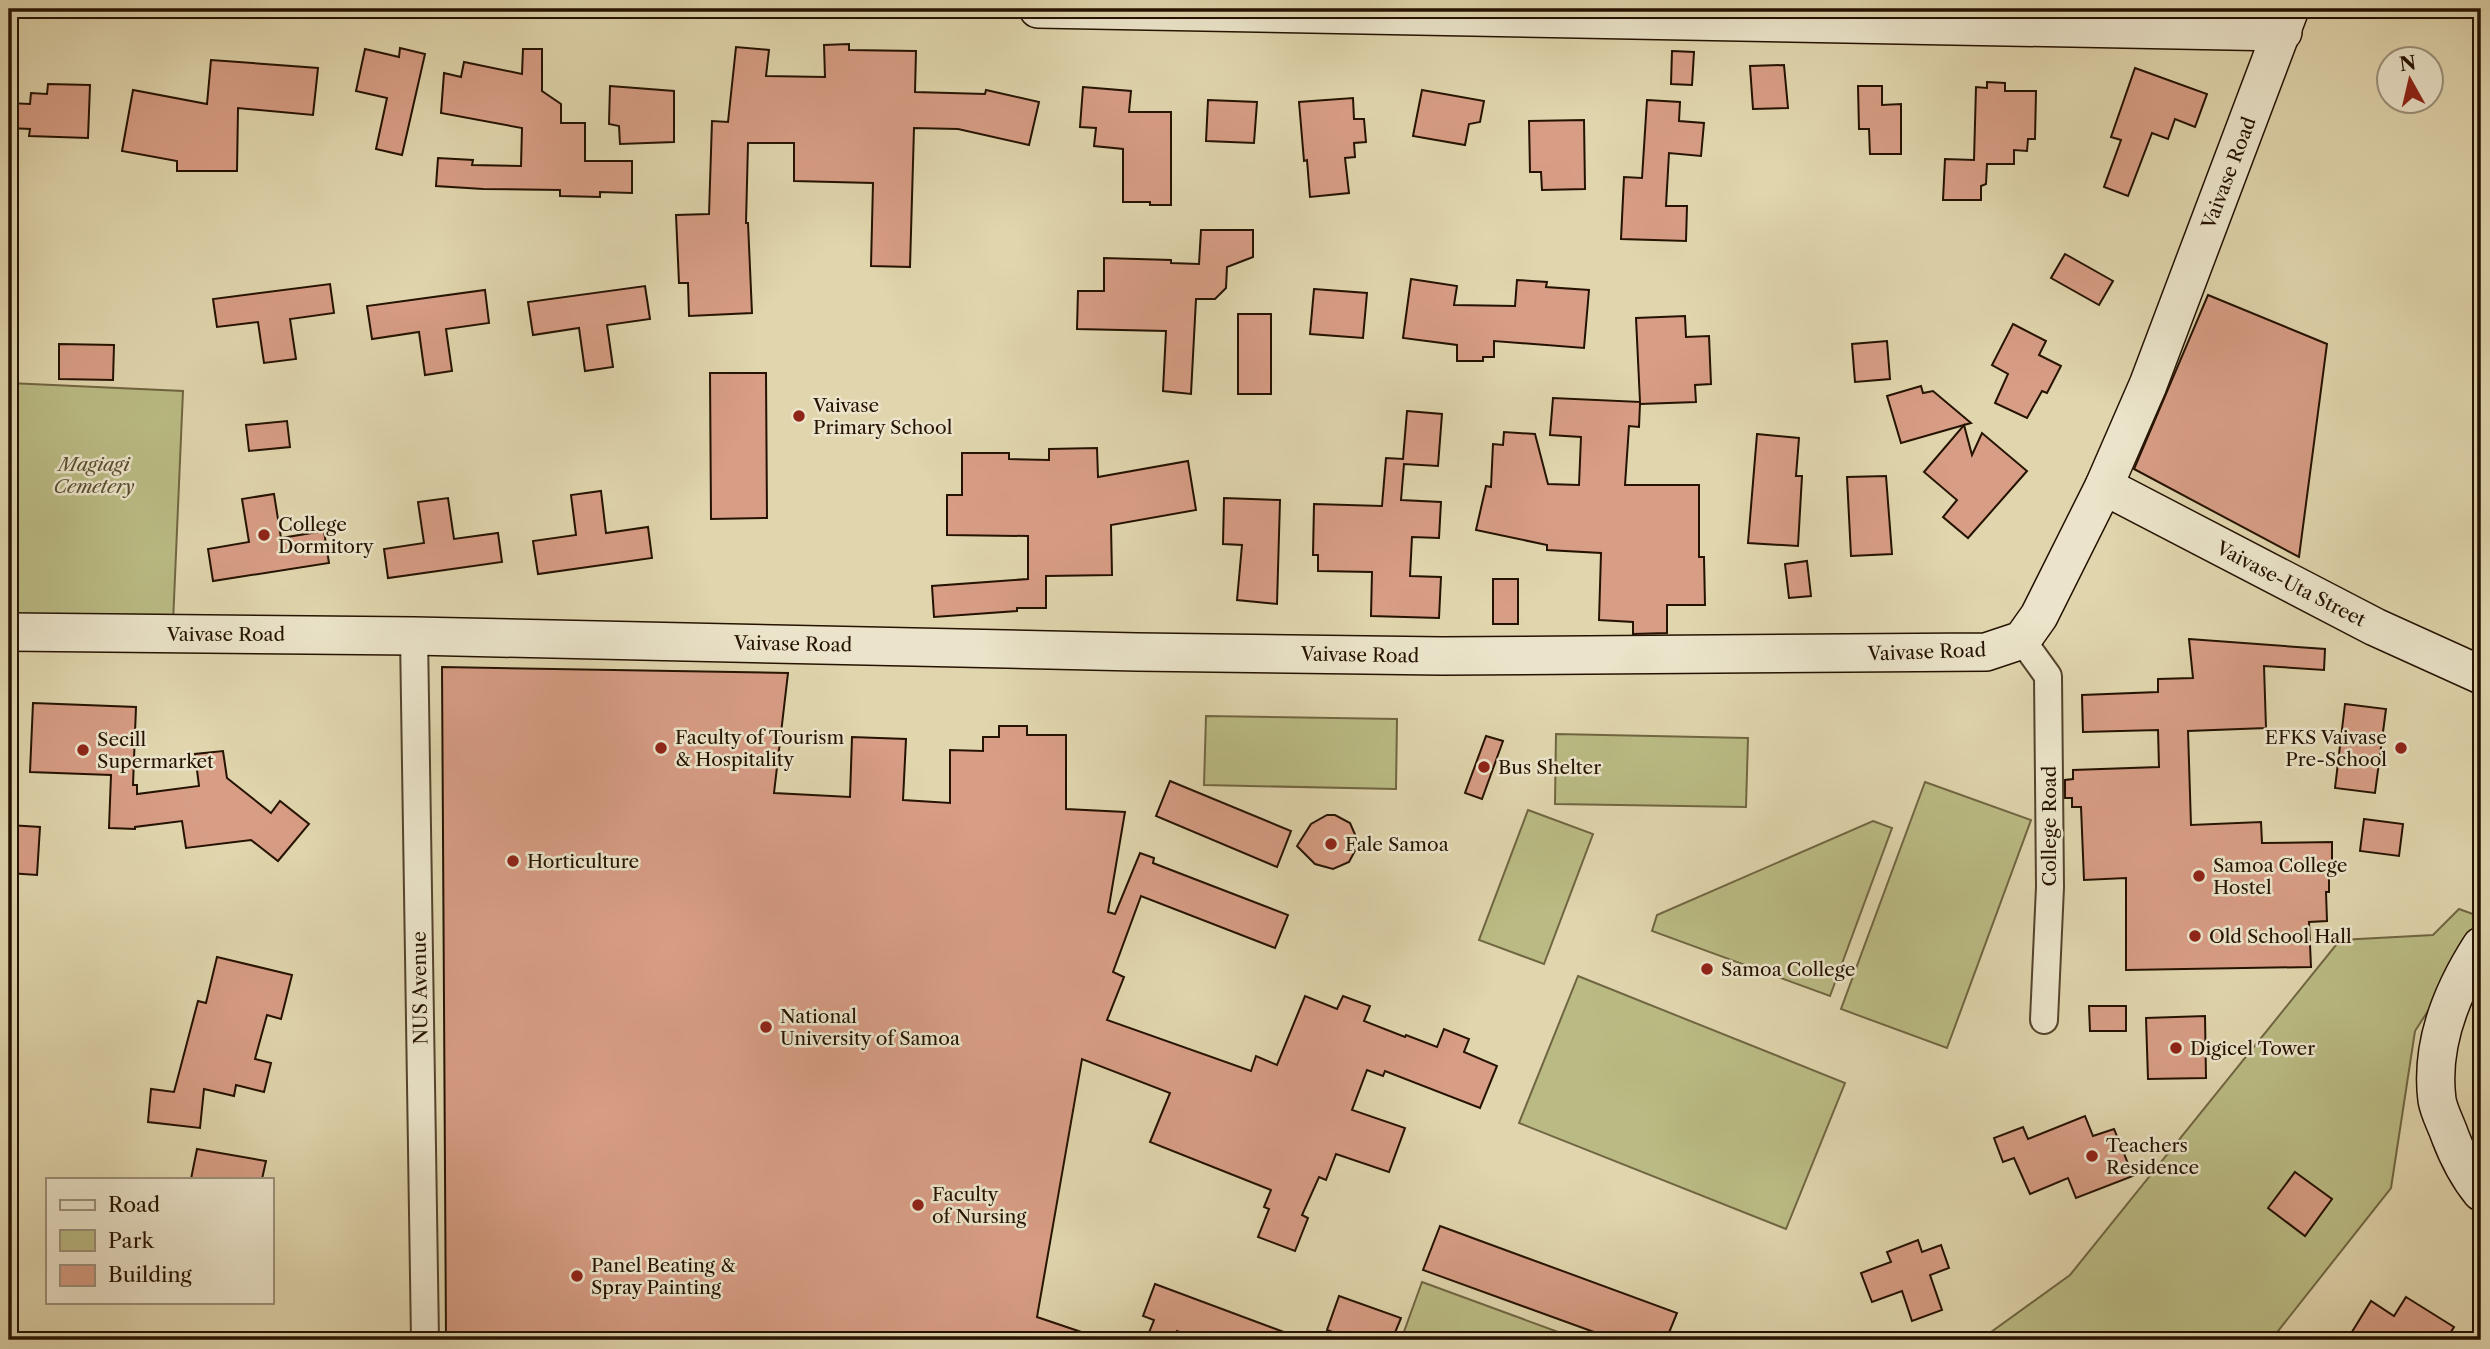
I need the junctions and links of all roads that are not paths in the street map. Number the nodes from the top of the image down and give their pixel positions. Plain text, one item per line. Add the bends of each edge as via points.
1 (1038, 9) edge
2 (1580, 14) edge
3 (2286, 20) edge
4 (2104, 486) junction
5 (9, 632) edge
6 (414, 636) junction
7 (2022, 640) junction
8 (2481, 675) edge
9 (2481, 946) edge
10 (2044, 1020) dead end
11 (2481, 1192) edge
12 (425, 1340) edge

1 - 2 main road
2 - 3 main road
3 - 4 main road, Vaivase Road via 2148,385
4 - 7 main road, Vaivase Road via 2039,616
4 - 8 main road, Vaivase-Uta Street via 2375,627
5 - 6 main road, Vaivase Road
6 - 7 main road, Vaivase Road via 1526,657 1962,653 1986,652
6 - 12 street, NUS Avenue
7 - 10 street, College Road via 2048,676 2050,887
9 - 11 main road via 2463,974 2444,1021 2437,1069 2437,1101 2452,1143 2459,1162

